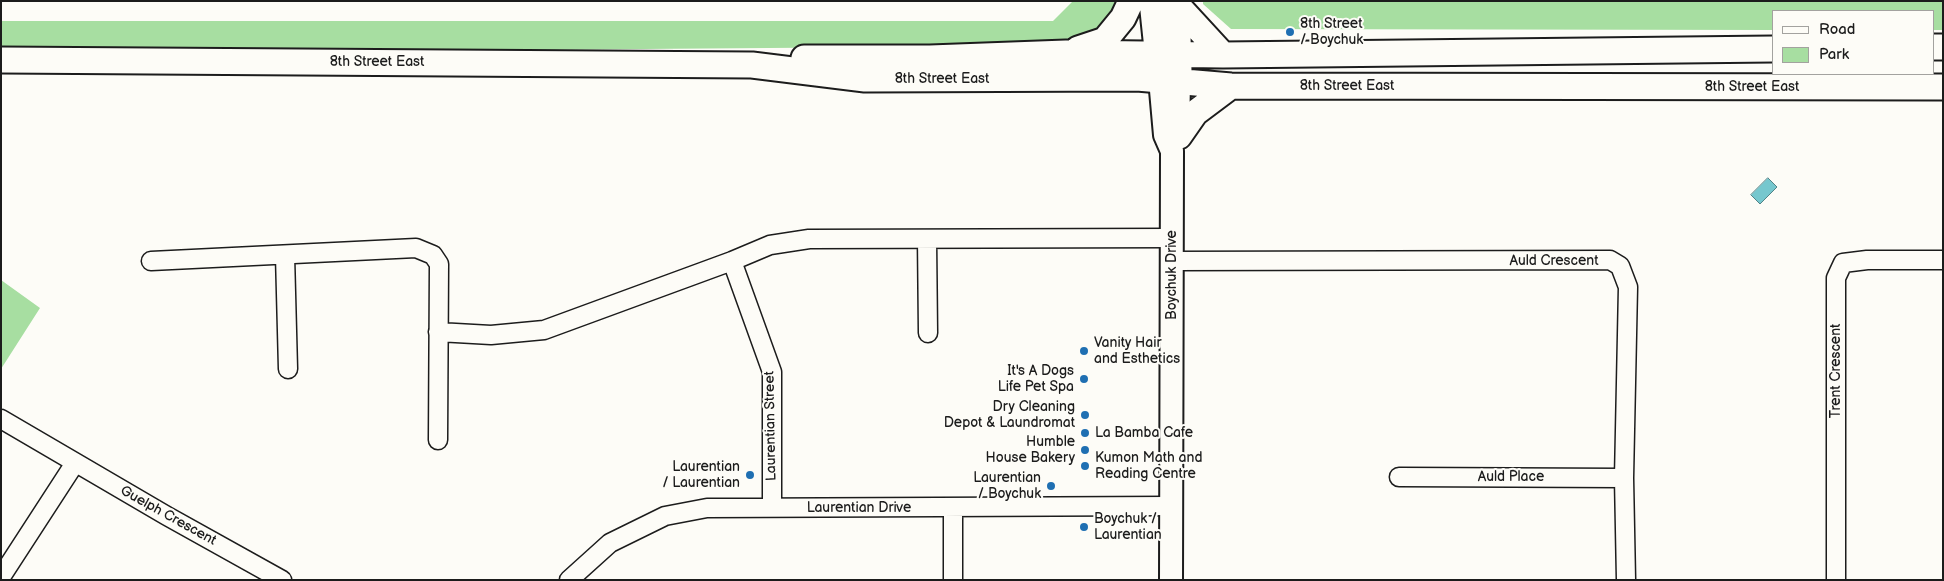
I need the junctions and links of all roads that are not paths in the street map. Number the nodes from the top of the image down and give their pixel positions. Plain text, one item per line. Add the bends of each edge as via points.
1 (1132, 1) edge
2 (1152, 1) edge
3 (1177, 3) edge
4 (1772, 49) edge
5 (1066, 53) junction
6 (1168, 54) junction
7 (1223, 54) junction
8 (1, 60) edge
9 (752, 65) junction
10 (1169, 80) junction
11 (1231, 86) junction
12 (1943, 87) edge
13 (1175, 144) junction
14 (1172, 238) junction
15 (927, 239) junction
16 (285, 255) junction
17 (1943, 260) edge
18 (151, 261) dead end
19 (732, 261) junction
20 (1172, 261) junction
21 (438, 332) junction
22 (928, 333) dead end
23 (288, 369) dead end
24 (1, 419) edge
25 (438, 440) dead end
26 (75, 463) junction
27 (1399, 477) dead end
28 (1624, 478) junction
29 (1171, 506) junction
30 (772, 507) junction
31 (953, 508) junction
32 (257, 574) edge
33 (1, 577) edge
34 (282, 580) edge
35 (568, 580) edge
36 (952, 580) edge
37 (1171, 580) edge
38 (1626, 580) edge
39 (1836, 580) edge

1 - 5 main road via 1105,40
2 - 6 main road, Boychuk Drive
3 - 6 main road, Boychuk Drive
3 - 7 main road
4 - 7 main road, 8th Street East
5 - 6 main road, 8th Street East
5 - 9 main road, 8th Street East via 930,58 786,58
6 - 7 main road, 8th Street East
6 - 10 main road, Boychuk Drive
8 - 9 main road, 8th Street East
9 - 10 main road, 8th Street East via 865,79
10 - 11 main road, 8th Street East
10 - 13 street, Boychuk Drive via 1165,135
11 - 12 main road, 8th Street East
11 - 13 main road via 1195,113
13 - 14 street, Boychuk Drive
14 - 15 street
14 - 20 street, Boychuk Drive
15 - 19 street via 809,239 770,245
15 - 22 street
16 - 18 street
16 - 21 street via 416,248 433,255 439,264
16 - 23 street
17 - 39 street, Trent Crescent via 1843,263 1836,278
19 - 21 street via 544,330 491,335
19 - 30 street, Laurentian Street via 772,372
20 - 28 street, Auld Crescent via 1610,260 1620,266 1628,287
20 - 29 street, Boychuk Drive
21 - 25 street
24 - 26 street, Guelph Crescent
26 - 32 street, Guelph Crescent
26 - 33 street
27 - 28 street, Auld Place
28 - 38 street, Auld Crescent
29 - 31 street, Laurentian Drive
29 - 37 street, Boychuk Drive
30 - 31 street, Laurentian Drive
30 - 35 street, Laurentian Drive via 707,508 665,516 610,543
31 - 36 street
32 - 34 street, Guelph Crescent

